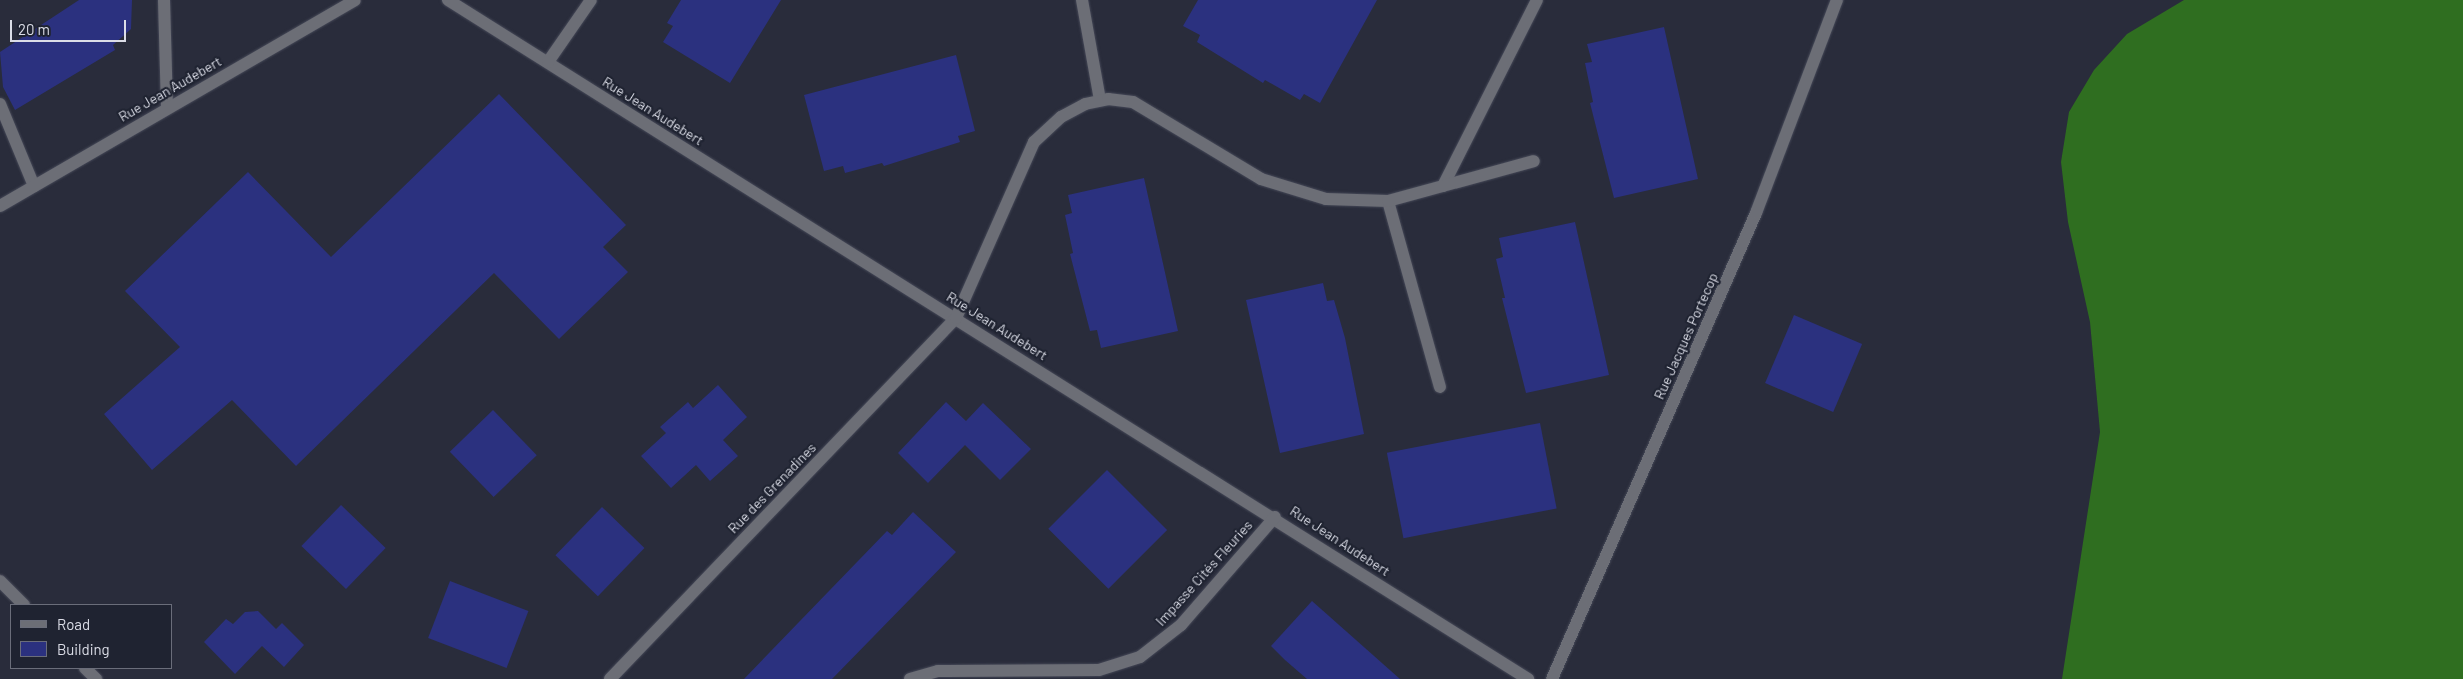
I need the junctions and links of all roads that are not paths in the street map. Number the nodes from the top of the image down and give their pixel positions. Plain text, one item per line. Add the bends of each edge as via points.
1 (164, 0) edge
2 (355, 0) edge
3 (448, 0) edge
4 (591, 0) edge
5 (1082, 0) edge
6 (1537, 0) edge
7 (1837, 0) edge
8 (548, 62) junction
9 (1100, 100) junction
10 (0, 104) edge
11 (167, 108) junction
12 (1534, 161) dead end
13 (34, 186) junction
14 (1443, 186) junction
15 (1388, 201) junction
16 (0, 206) edge
17 (956, 318) junction
18 (1440, 387) dead end
19 (1275, 517) junction
20 (0, 581) edge
21 (23, 604) edge
22 (1102, 675) edge
23 (610, 679) edge
24 (910, 679) edge
25 (1528, 679) edge
26 (1552, 679) edge

1 - 11 street
2 - 11 street, Rue Jean Audebert
3 - 8 street, Rue Jean Audebert
4 - 8 street
5 - 9 street
6 - 14 street
7 - 26 street, Rue Jacques Portecop via 1756,213
8 - 17 street, Rue Jean Audebert
9 - 15 street via 1133,102 1261,179 1298,193 1326,199
9 - 17 street, Rue des Grenadines via 1061,117 1034,142
10 - 13 street
11 - 13 street, Rue Jean Audebert
12 - 14 street
13 - 16 street, Rue Jean Audebert
14 - 15 street
15 - 18 street
17 - 19 street, Rue Jean Audebert
17 - 23 street, Rue des Grenadines
19 - 22 street, Impasse Cités Fleuries via 1181,625 1140,657
19 - 25 street, Rue Jean Audebert
20 - 21 street
22 - 24 street, Impasse Cités Fleuries via 938,670

